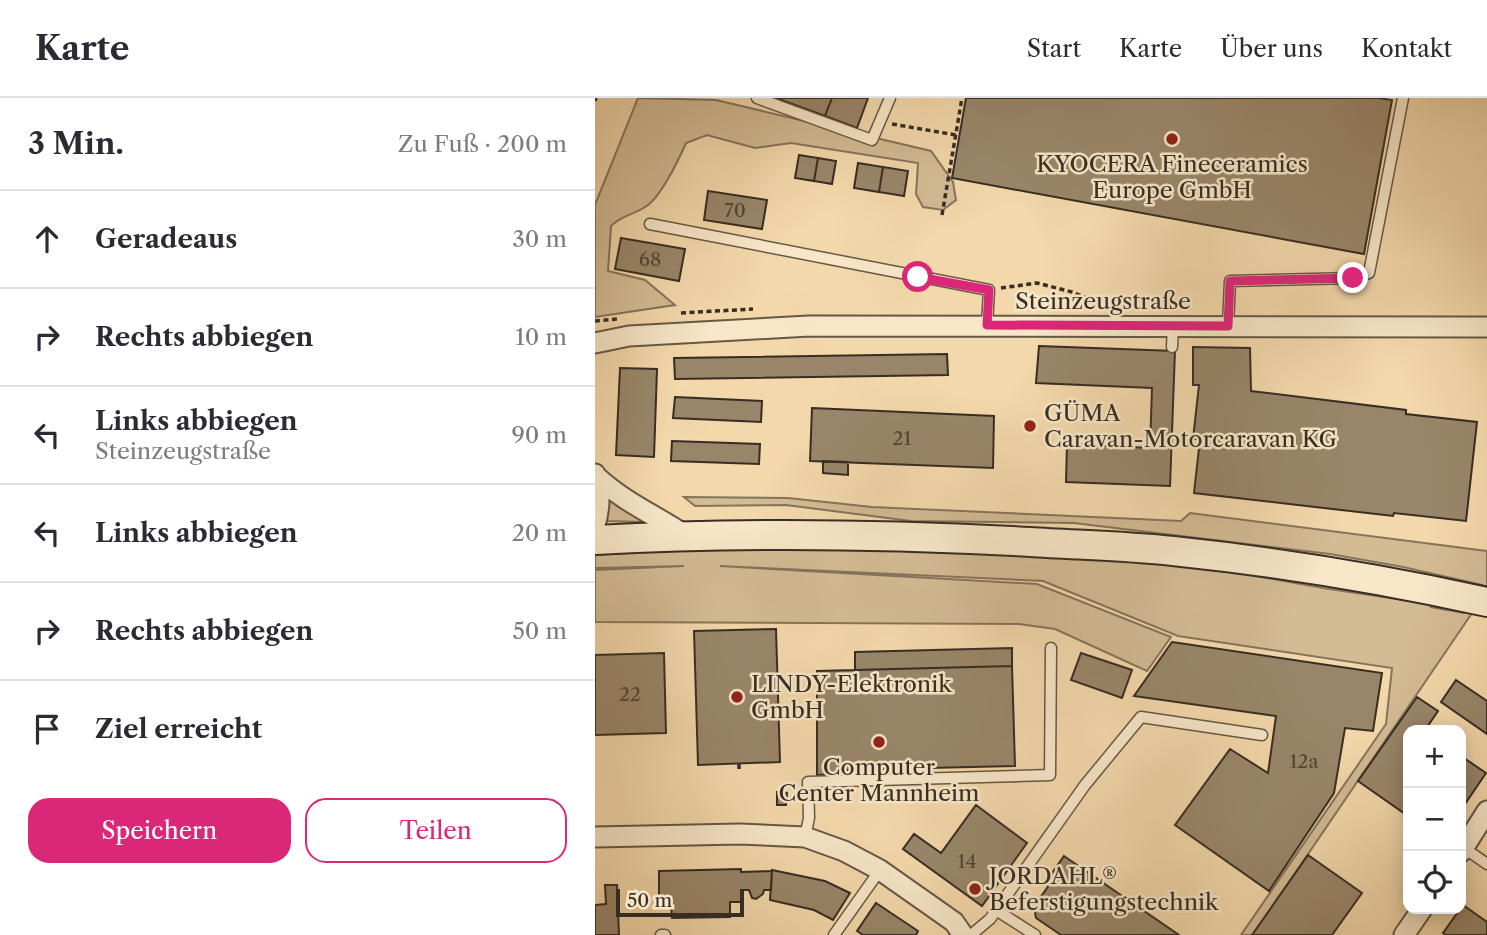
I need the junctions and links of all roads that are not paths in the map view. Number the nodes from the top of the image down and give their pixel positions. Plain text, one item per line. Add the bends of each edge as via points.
1 (757, 98) edge
2 (890, 98) edge
3 (1403, 98) edge
4 (650, 224) dead end
5 (987, 325) junction
6 (1173, 326) junction
7 (1228, 326) junction
8 (1487, 327) edge
9 (595, 343) edge
10 (1173, 347) dead end
11 (596, 476) edge
12 (595, 525) edge
13 (685, 535) junction
14 (595, 540) edge
15 (1487, 602) edge
16 (1051, 648) dead end
17 (1262, 734) dead end
18 (1487, 811) edge
19 (595, 837) edge
20 (804, 837) junction
21 (1466, 844) edge
22 (1464, 851) edge
23 (1487, 864) edge
24 (880, 870) junction
25 (996, 910) junction
26 (1419, 914) edge
27 (834, 935) edge
28 (963, 935) edge
29 (971, 935) edge
30 (1035, 935) edge
31 (1404, 935) edge

1 - 2 lane via 872,139
3 - 7 lane via 1369,273 1353,278 1230,281
4 - 5 lane via 989,290
5 - 6 street, Steinzeugstraße
5 - 9 street, Steinzeugstraße via 741,329 629,336
6 - 7 street, Steinzeugstraße
6 - 10 lane
7 - 8 street, Steinzeugstraße
11 - 12 street
11 - 13 street via 615,494
13 - 14 main road
13 - 15 main road via 974,539 1172,551 1340,572
16 - 20 lane via 1050,775 808,782 809,818
17 - 25 lane via 1141,717
18 - 21 street
19 - 20 street
20 - 24 street
22 - 23 lane
24 - 27 lane
24 - 28 street via 954,922
25 - 29 lane
25 - 30 lane
26 - 31 street

